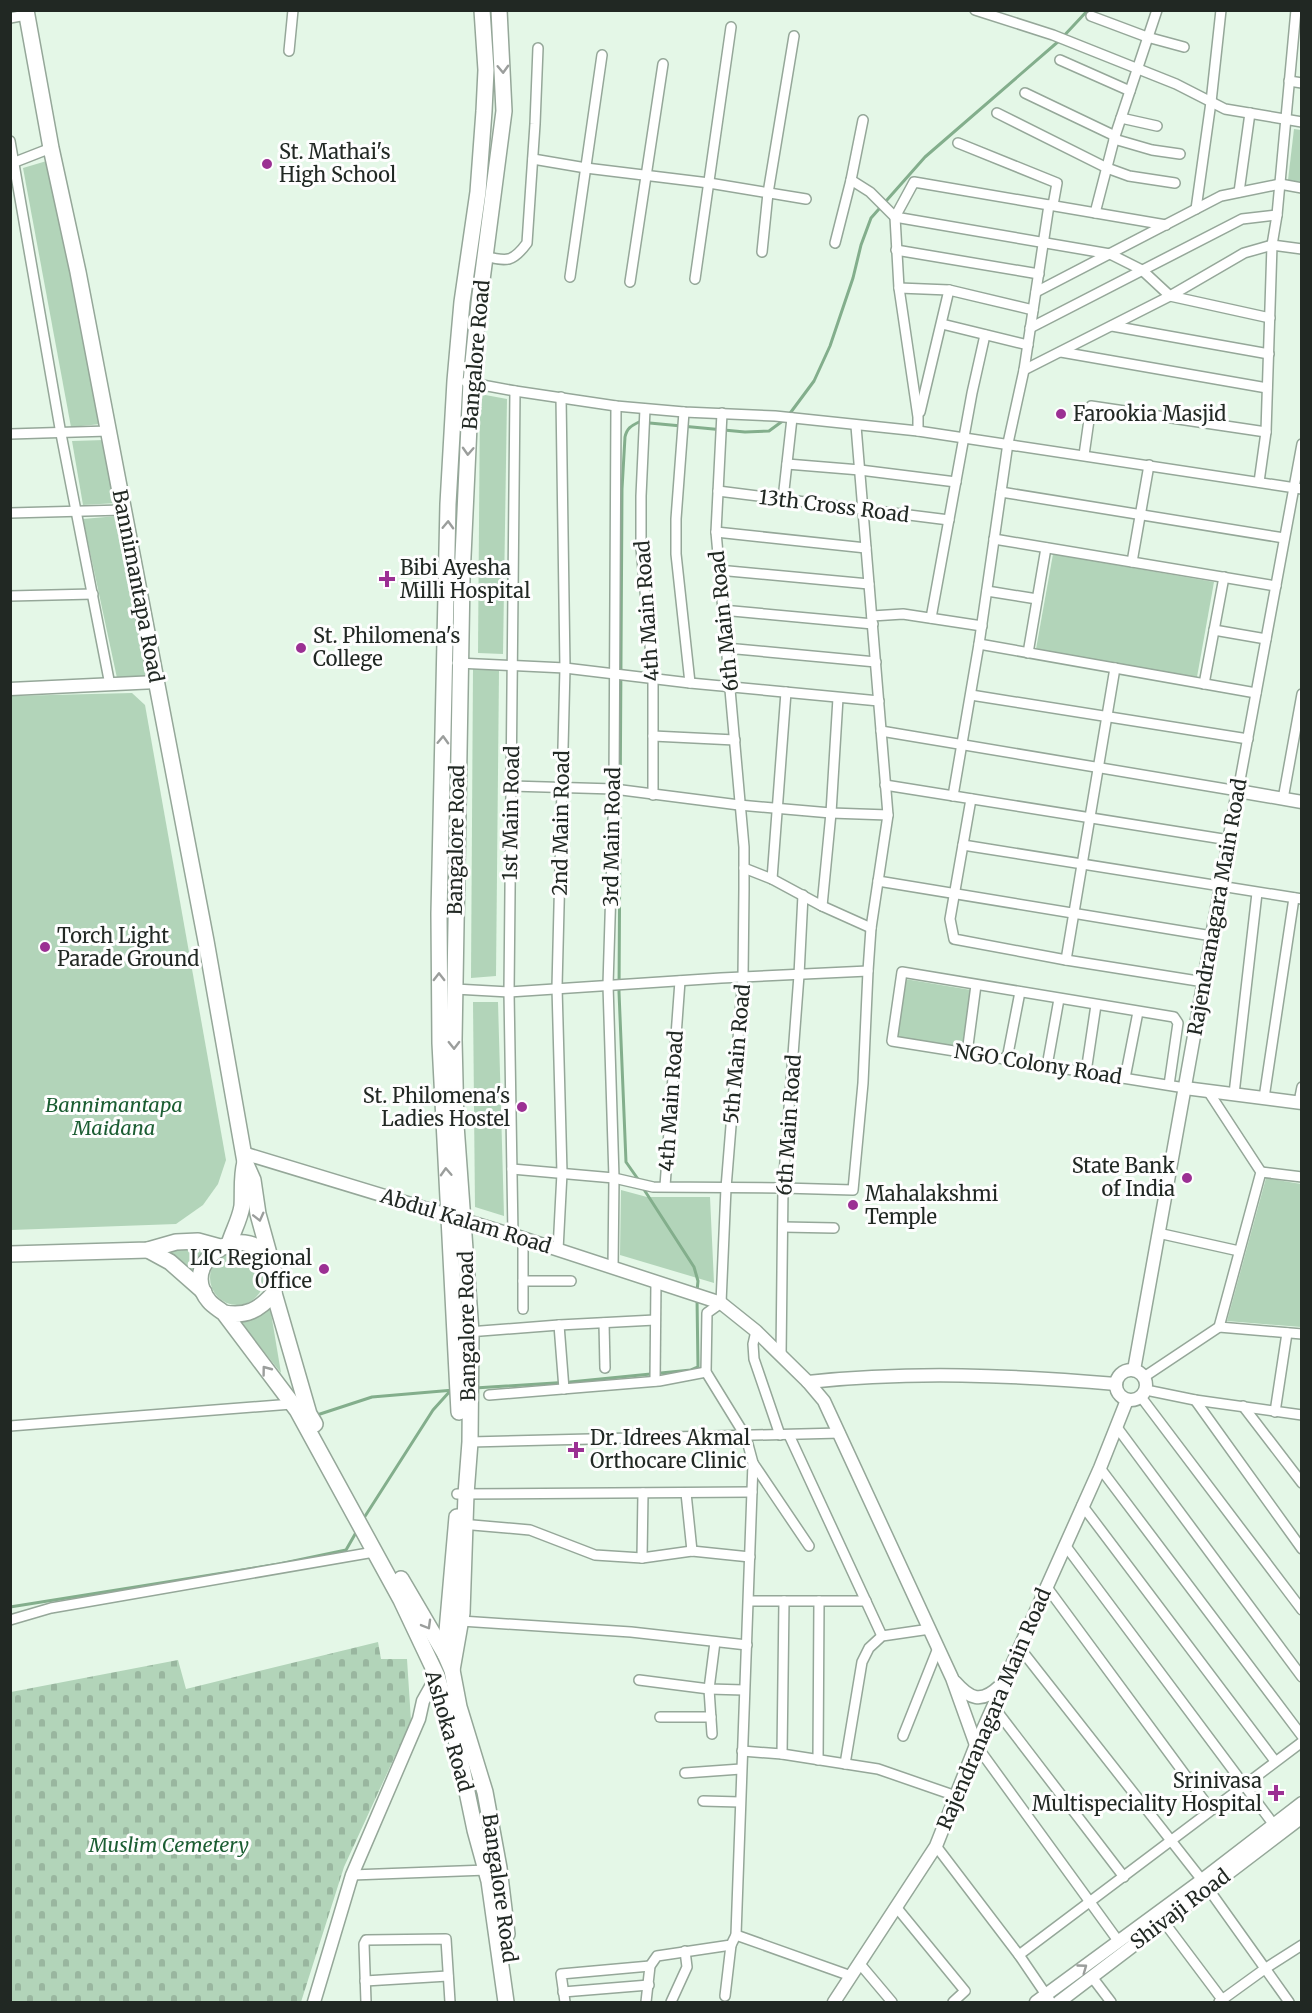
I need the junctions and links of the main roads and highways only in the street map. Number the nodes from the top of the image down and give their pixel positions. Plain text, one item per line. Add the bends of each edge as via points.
1 (482, 10) edge
2 (500, 10) edge
3 (26, 13) edge
4 (452, 662) junction
5 (244, 1158) junction
6 (240, 1217) junction
7 (198, 1241) junction
8 (225, 1245) junction
9 (148, 1250) junction
10 (10, 1254) edge
11 (274, 1272) junction
12 (204, 1292) junction
13 (274, 1293) junction
14 (224, 1313) junction
15 (463, 1332) junction
16 (464, 1405) junction
17 (306, 1418) junction
18 (461, 1494) junction
19 (362, 1520) junction
20 (461, 1524) junction
21 (445, 1654) junction
22 (452, 1670) junction
23 (506, 2002) edge
24 (516, 2002) edge

4 -> 1 main road, Bangalore Road via 446,578 455,381 484,111
2 -> 4 main road, Bangalore Road via 504,111 471,382 462,578
3 - 5 main road, Bannimantapa Road via 217,997
4 -> 15 main road, Bangalore Road via 454,1040 463,1220
15 -> 4 main road, Bangalore Road via 448,1215 440,1019 440,902
5 - 6 main road
5 -> 11 main road via 253,1180
6 - 7 main road via 227,1230
6 - 8 main road
7 - 8 main road
7 - 9 main road
8 - 11 main road via 250,1245 261,1251
8 - 12 main road via 210,1256 204,1267
9 - 10 main road
9 - 12 main road
11 - 13 main road
12 - 14 main road
13 - 14 main road via 254,1312
13 - 17 main road
17 -> 14 main road
15 - 16 main road, Bangalore Road
16 - 18 main road, Bangalore Road
16 - 18 main road, Bangalore Road via 470,1442
17 - 19 main road, Ashoka Road
18 - 20 main road, Bangalore Road
19 -> 21 main road, Bangalore Road
19 - 23 main road, Ashoka Road via 374,1552 437,1676 487,1870
20 - 21 main road, Bangalore Road
20 - 22 main road, Bangalore Road via 461,1621
21 - 22 main road, Bangalore Road
22 - 24 main road, Bangalore Road via 485,1792

